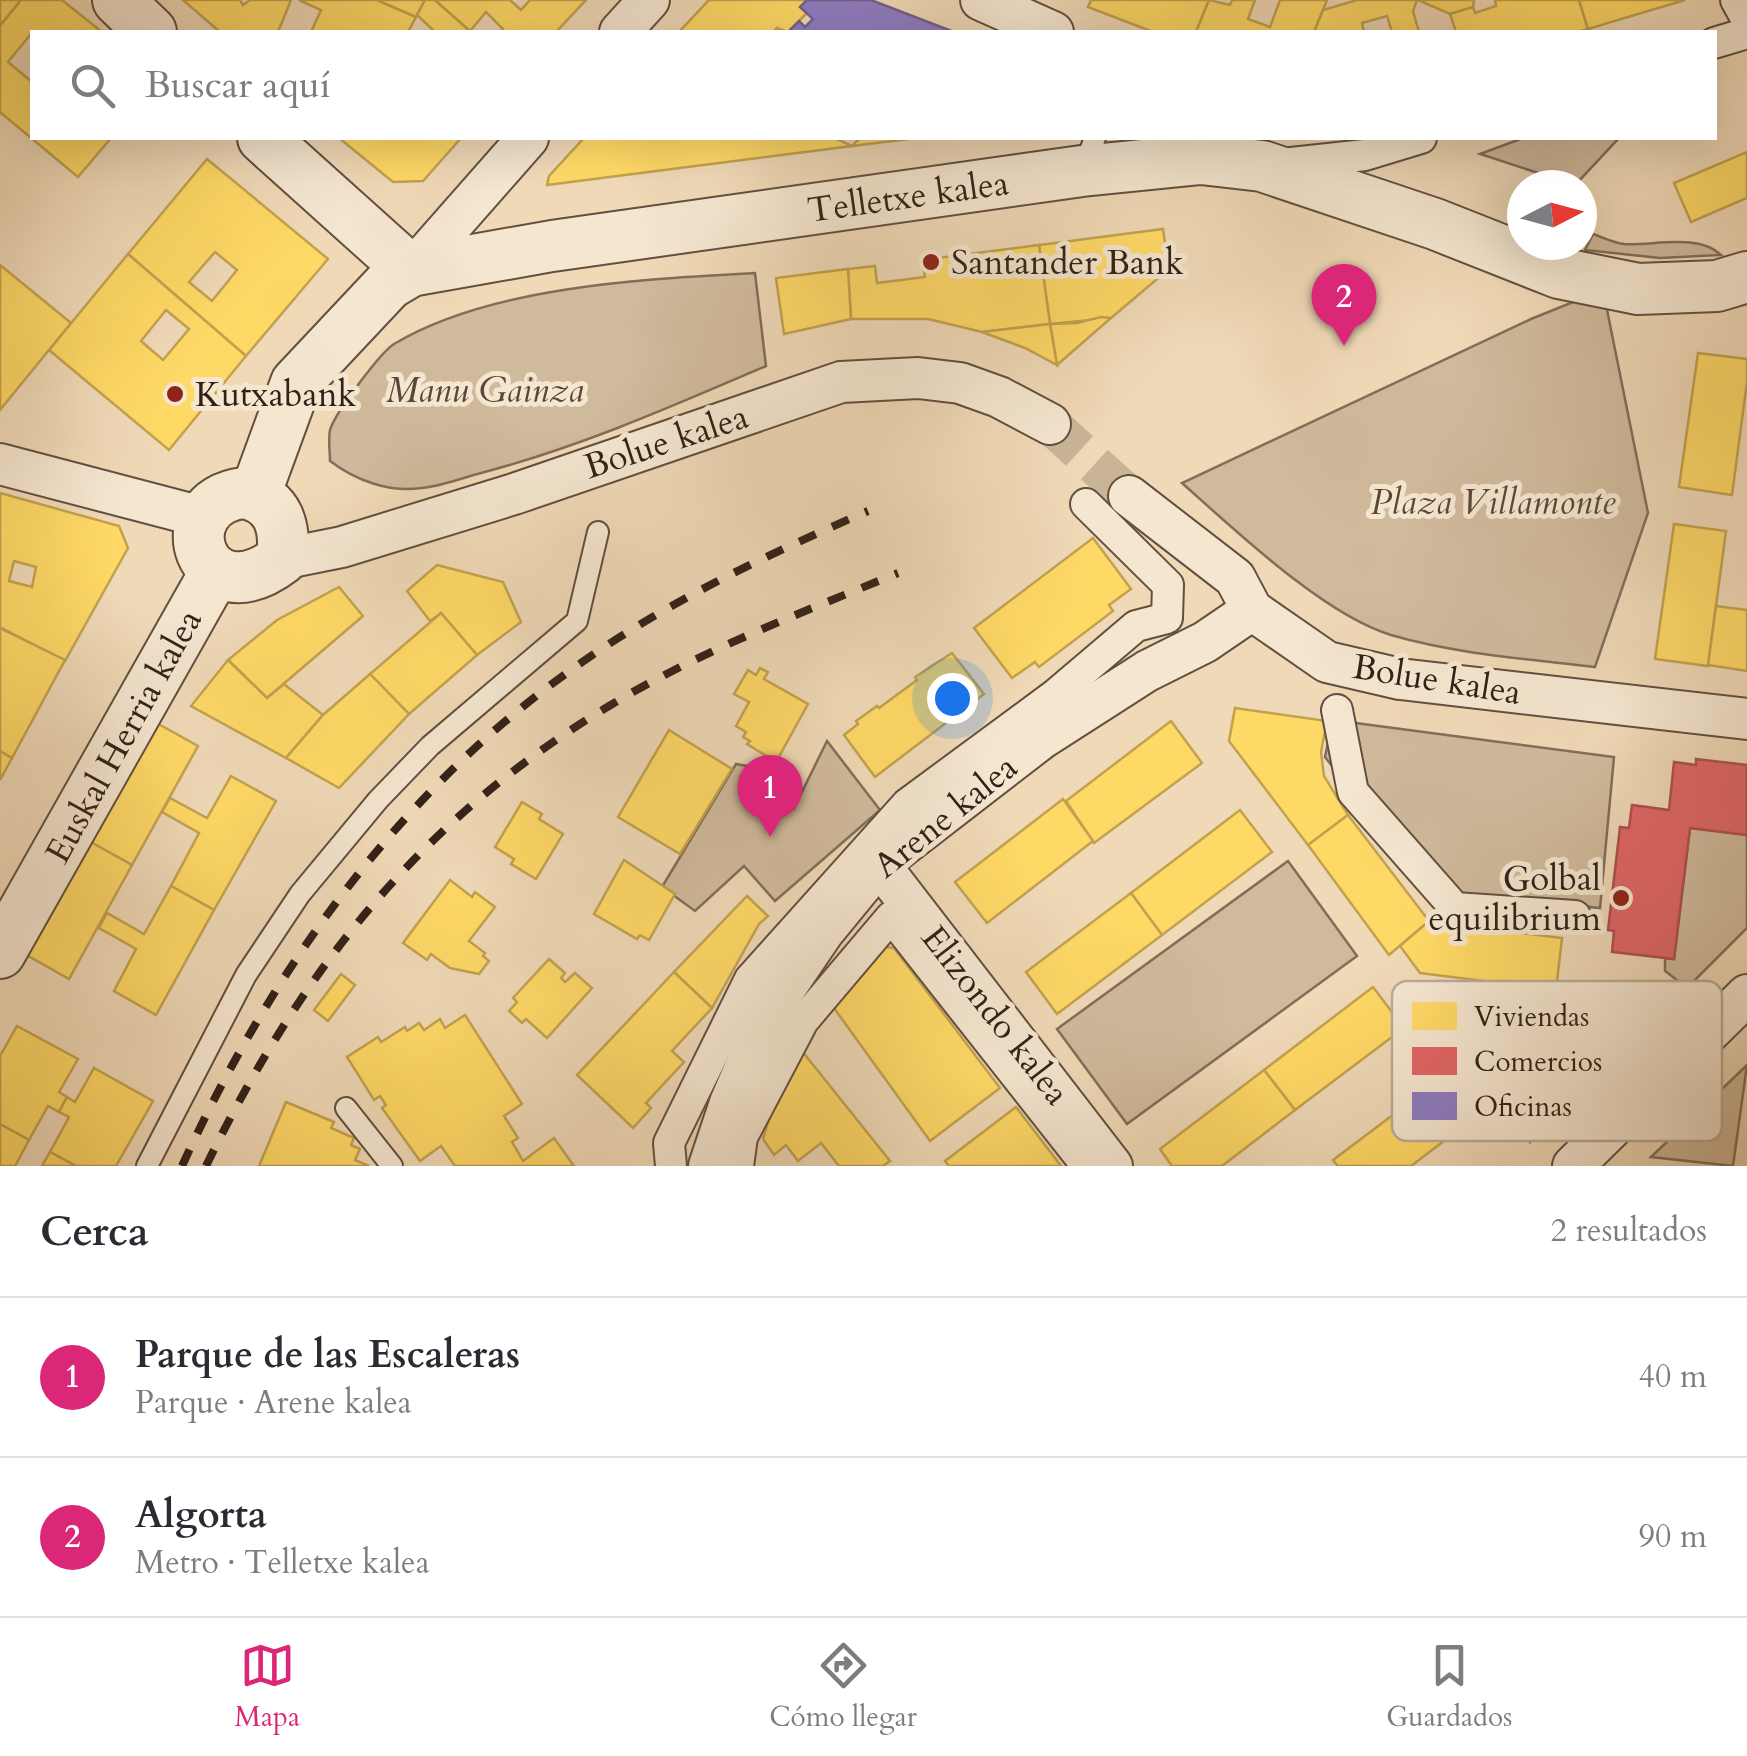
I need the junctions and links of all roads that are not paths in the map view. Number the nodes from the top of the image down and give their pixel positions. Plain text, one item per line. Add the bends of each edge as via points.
1 (118, 0) edge
2 (649, 0) edge
3 (982, 0) edge
4 (1736, 0) edge
5 (1747, 20) edge
6 (148, 30) edge
7 (622, 30) edge
8 (1049, 30) edge
9 (1747, 33) edge
10 (1717, 42) edge
11 (265, 140) edge
12 (526, 140) edge
13 (1414, 140) edge
14 (1268, 152) edge
15 (1089, 154) edge
16 (411, 270) junction
17 (1747, 277) edge
18 (1050, 424) tunnel mouth
19 (0, 464) edge
20 (256, 495) junction
21 (1129, 496) tunnel mouth
22 (1086, 504) dead end
23 (202, 517) junction
24 (598, 532) dead end
25 (282, 559) junction
26 (216, 571) junction
27 (1252, 610) junction
28 (1337, 710) dead end
29 (1747, 720) edge
30 (879, 864) junction
31 (1575, 916) dead end
32 (0, 953) edge
33 (1747, 994) edge
34 (1722, 1019) edge
35 (346, 1108) dead end
36 (1598, 1141) edge
37 (707, 1165) edge
38 (146, 1166) edge
39 (392, 1166) edge
40 (1087, 1166) edge
41 (1112, 1166) edge
42 (1573, 1166) edge

1 - 6 street
2 - 7 street
3 - 8 street
4 - 5 street
9 - 10 street
11 - 16 street
12 - 16 street
13 - 14 street via 1365,155
14 - 15 street, Telletxe kalea via 1201,159
14 - 17 street, Telletxe kalea via 1559,272 1638,289 1717,286
15 - 16 street, Telletxe kalea
16 - 20 street via 389,284 296,383
18 - 25 street, Bolue kalea via 960,384 918,378 841,382 514,494
19 - 23 street
20 - 23 street via 220,499
20 - 25 street via 283,527
21 - 27 street, Bolue kalea via 1235,578
22 - 37 street via 1168,585 1166,618 1136,626 907,804 750,979 669,1143
23 - 26 street, Euskal Herria kalea via 199,546
24 - 38 lane via 577,620 430,746 300,894 246,975
25 - 26 street, Euskal Herria kalea via 244,579
26 - 32 street, Euskal Herria kalea
27 - 29 street, Bolue kalea via 1327,662 1400,679
27 - 30 street, Arene kalea via 1041,739
28 - 31 street via 1353,792 1455,908
30 - 37 street, Arene kalea via 770,1012
30 - 41 street, Elizondo kalea
33 - 34 street
35 - 39 lane
36 - 42 street
37 - 40 street via 742,1137 803,1020 890,916

